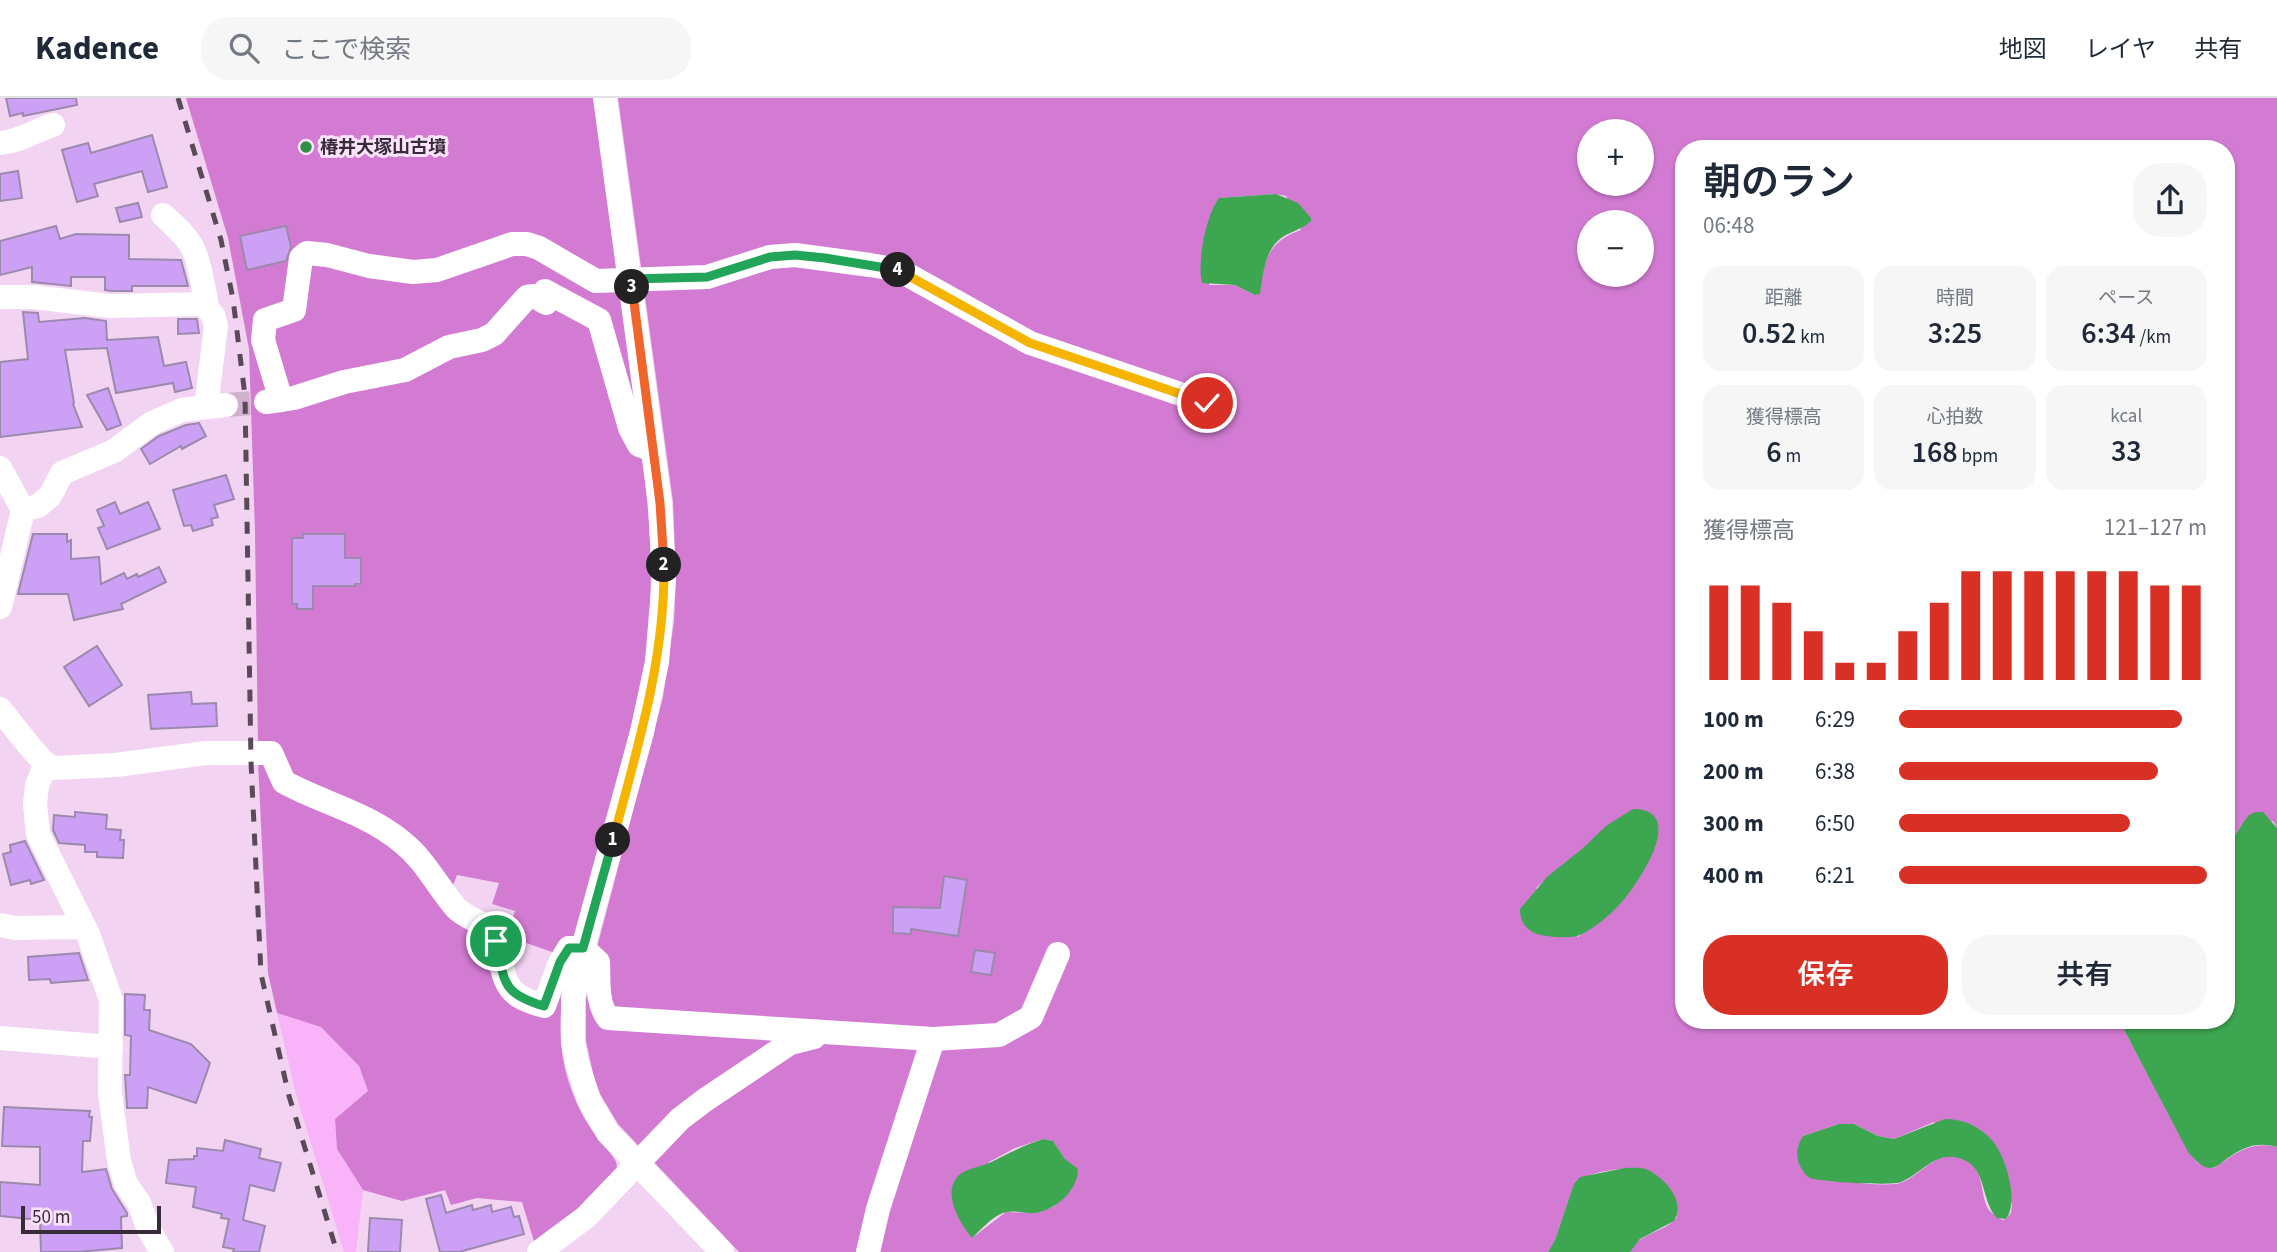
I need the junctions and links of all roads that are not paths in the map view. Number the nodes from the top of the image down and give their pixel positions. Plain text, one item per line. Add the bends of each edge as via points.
1 (605, 98) edge
2 (53, 125) dead end
3 (0, 143) edge
4 (163, 215) dead end
5 (631, 279) junction
6 (0, 297) edge
7 (206, 306) junction
8 (1207, 403) dead end
9 (653, 450) junction
10 (0, 468) edge
11 (23, 510) junction
12 (3, 576) edge
13 (0, 607) edge
14 (0, 709) edge
15 (45, 765) junction
16 (0, 925) edge
17 (84, 927) junction
18 (583, 948) junction
19 (1058, 954) dead end
20 (832, 1032) junction
21 (0, 1038) edge
22 (933, 1039) junction
23 (111, 1047) junction
24 (639, 1164) junction
25 (162, 1252) edge
26 (539, 1252) edge
27 (722, 1252) edge
28 (868, 1252) edge

1 - 5 street
2 - 3 street via 17,141
4 - 7 street via 197,254
5 - 8 street via 707,277 770,257 795,255 899,270 1030,343
5 - 9 street
5 - 9 street via 596,282 527,244 512,244 437,270 413,272 307,253 301,258 294,310 265,320 263,340 273,401 295,398 405,370 449,347 482,340 494,334 527,297 546,303 545,291 599,320 630,428 639,445
6 - 7 street via 110,306
7 - 11 street via 216,326 216,406 182,410 152,423 114,451 62,473 50,496
9 - 18 street via 663,541 657,662
10 - 11 street
11 - 12 street
12 - 13 street
14 - 15 street
15 - 17 street via 35,804 38,834
15 - 18 street via 116,765 266,751 284,782 349,811 411,850 457,909 490,929 502,976 516,996 544,1006 569,948
16 - 17 street
17 - 23 street via 110,1000
18 - 20 street via 598,962 599,1001 608,1018
18 - 24 street via 573,999 577,1063 597,1116
19 - 22 street via 1031,1017 999,1035
20 - 22 street
20 - 24 street via 790,1043 705,1100 680,1119
21 - 23 street
22 - 28 street
23 - 25 street via 110,1093 119,1161
24 - 26 street via 586,1217
24 - 27 street

